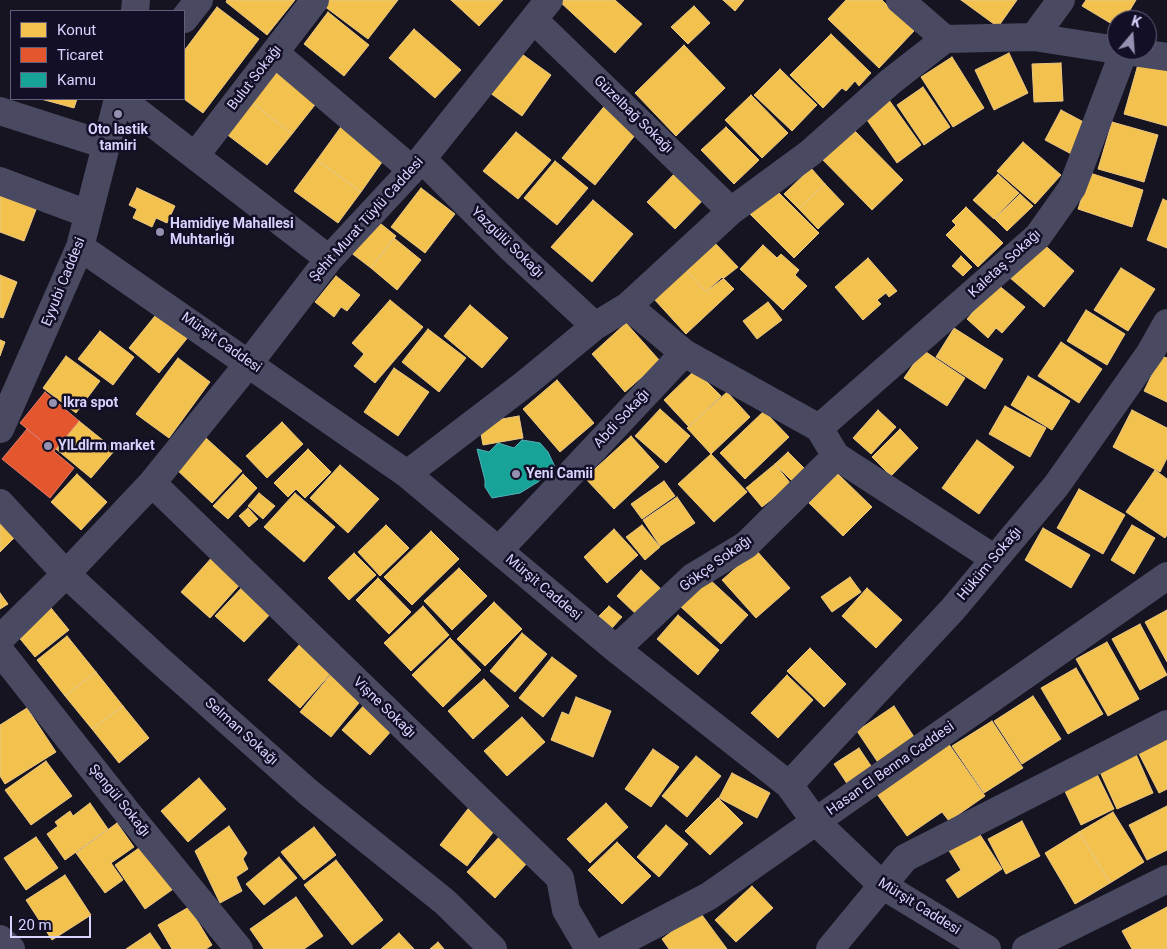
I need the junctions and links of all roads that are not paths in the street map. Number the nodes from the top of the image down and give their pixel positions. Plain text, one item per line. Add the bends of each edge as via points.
1 (199, 0) edge
2 (315, 0) edge
3 (900, 0) edge
4 (1061, 0) edge
5 (542, 10) edge
6 (185, 18) edge
7 (1034, 37) junction
8 (945, 38) junction
9 (1107, 48) edge
10 (275, 53) junction
11 (1117, 60) edge
12 (120, 100) edge
13 (121, 100) edge
14 (0, 111) edge
15 (106, 145) junction
16 (194, 156) junction
17 (417, 165) junction
18 (0, 181) edge
19 (732, 211) junction
20 (88, 214) junction
21 (80, 247) junction
22 (329, 259) junction
23 (628, 306) junction
24 (1167, 323) edge
25 (595, 326) junction
26 (684, 353) junction
27 (249, 363) junction
28 (819, 428) junction
29 (0, 429) edge
30 (836, 456) junction
31 (407, 474) junction
32 (152, 483) junction
33 (0, 504) edge
34 (499, 550) junction
35 (995, 559) junction
36 (66, 574) junction
37 (1167, 576) edge
38 (0, 639) edge
39 (616, 649) junction
40 (0, 651) edge
41 (1167, 724) edge
42 (789, 785) junction
43 (815, 821) junction
44 (1167, 879) edge
45 (882, 886) junction
46 (0, 939) edge
47 (11, 949) edge
48 (239, 949) edge
49 (492, 949) edge
50 (589, 949) edge
51 (608, 949) edge
52 (830, 949) edge
53 (987, 949) edge
54 (1026, 949) edge

1 - 6 street
2 - 10 street, Bulut Sokağı
3 - 8 street
4 - 7 street
5 - 17 street, Şehit Murat Tüylü Caddesi
5 - 19 street, Güzelbağ Sokağı
7 - 8 street
7 - 9 street
8 - 19 street via 810,153
10 - 16 street, Bulut Sokağı
10 - 17 street, Yazgülü Sokağı
11 - 28 street, Kaletaş Sokağı via 1072,188 1038,236
12 - 15 street, Eyyubi Caddesi
13 - 16 street
14 - 15 street
15 - 20 street, Eyyubi Caddesi
16 - 22 street
17 - 22 street, Şehit Murat Tüylü Caddesi
17 - 25 street, Yazgülü Sokağı
18 - 20 street
19 - 23 street
20 - 21 street, Eyyubi Caddesi
21 - 27 street, Mürşit Caddesi
21 - 29 street, Eyyubi Caddesi
22 - 27 street, Şehit Murat Tüylü Caddesi
23 - 25 street
23 - 26 street
24 - 35 street, Hüküm Sokağı via 1150,353 1056,486
25 - 31 street
26 - 28 street
26 - 34 street, Abdi Sokağı
27 - 31 street, Mürşit Caddesi
27 - 32 street, Şehit Murat Tüylü Caddesi
28 - 30 street
30 - 35 street
30 - 39 street, Gökçe Sokağı via 746,545 693,578
31 - 34 street, Mürşit Caddesi
32 - 36 street, Şehit Murat Tüylü Caddesi
32 - 50 street, Vişne Sokağı via 560,878 566,910
33 - 36 street, Selman Sokağı
34 - 39 street, Mürşit Caddesi
35 - 42 street, Hüküm Sokağı
36 - 38 street
36 - 49 street, Selman Sokağı via 308,792 445,902
37 - 43 street, Hasan El Benna Caddesi
39 - 42 street, Mürşit Caddesi
40 - 48 street, Şengül Sokağı
41 - 45 street via 905,858
42 - 43 street, Mürşit Caddesi
43 - 45 street, Mürşit Caddesi
43 - 51 street, Hasan El Benna Caddesi via 709,896
44 - 54 street
45 - 52 street
45 - 53 street, Mürşit Caddesi
46 - 47 street

